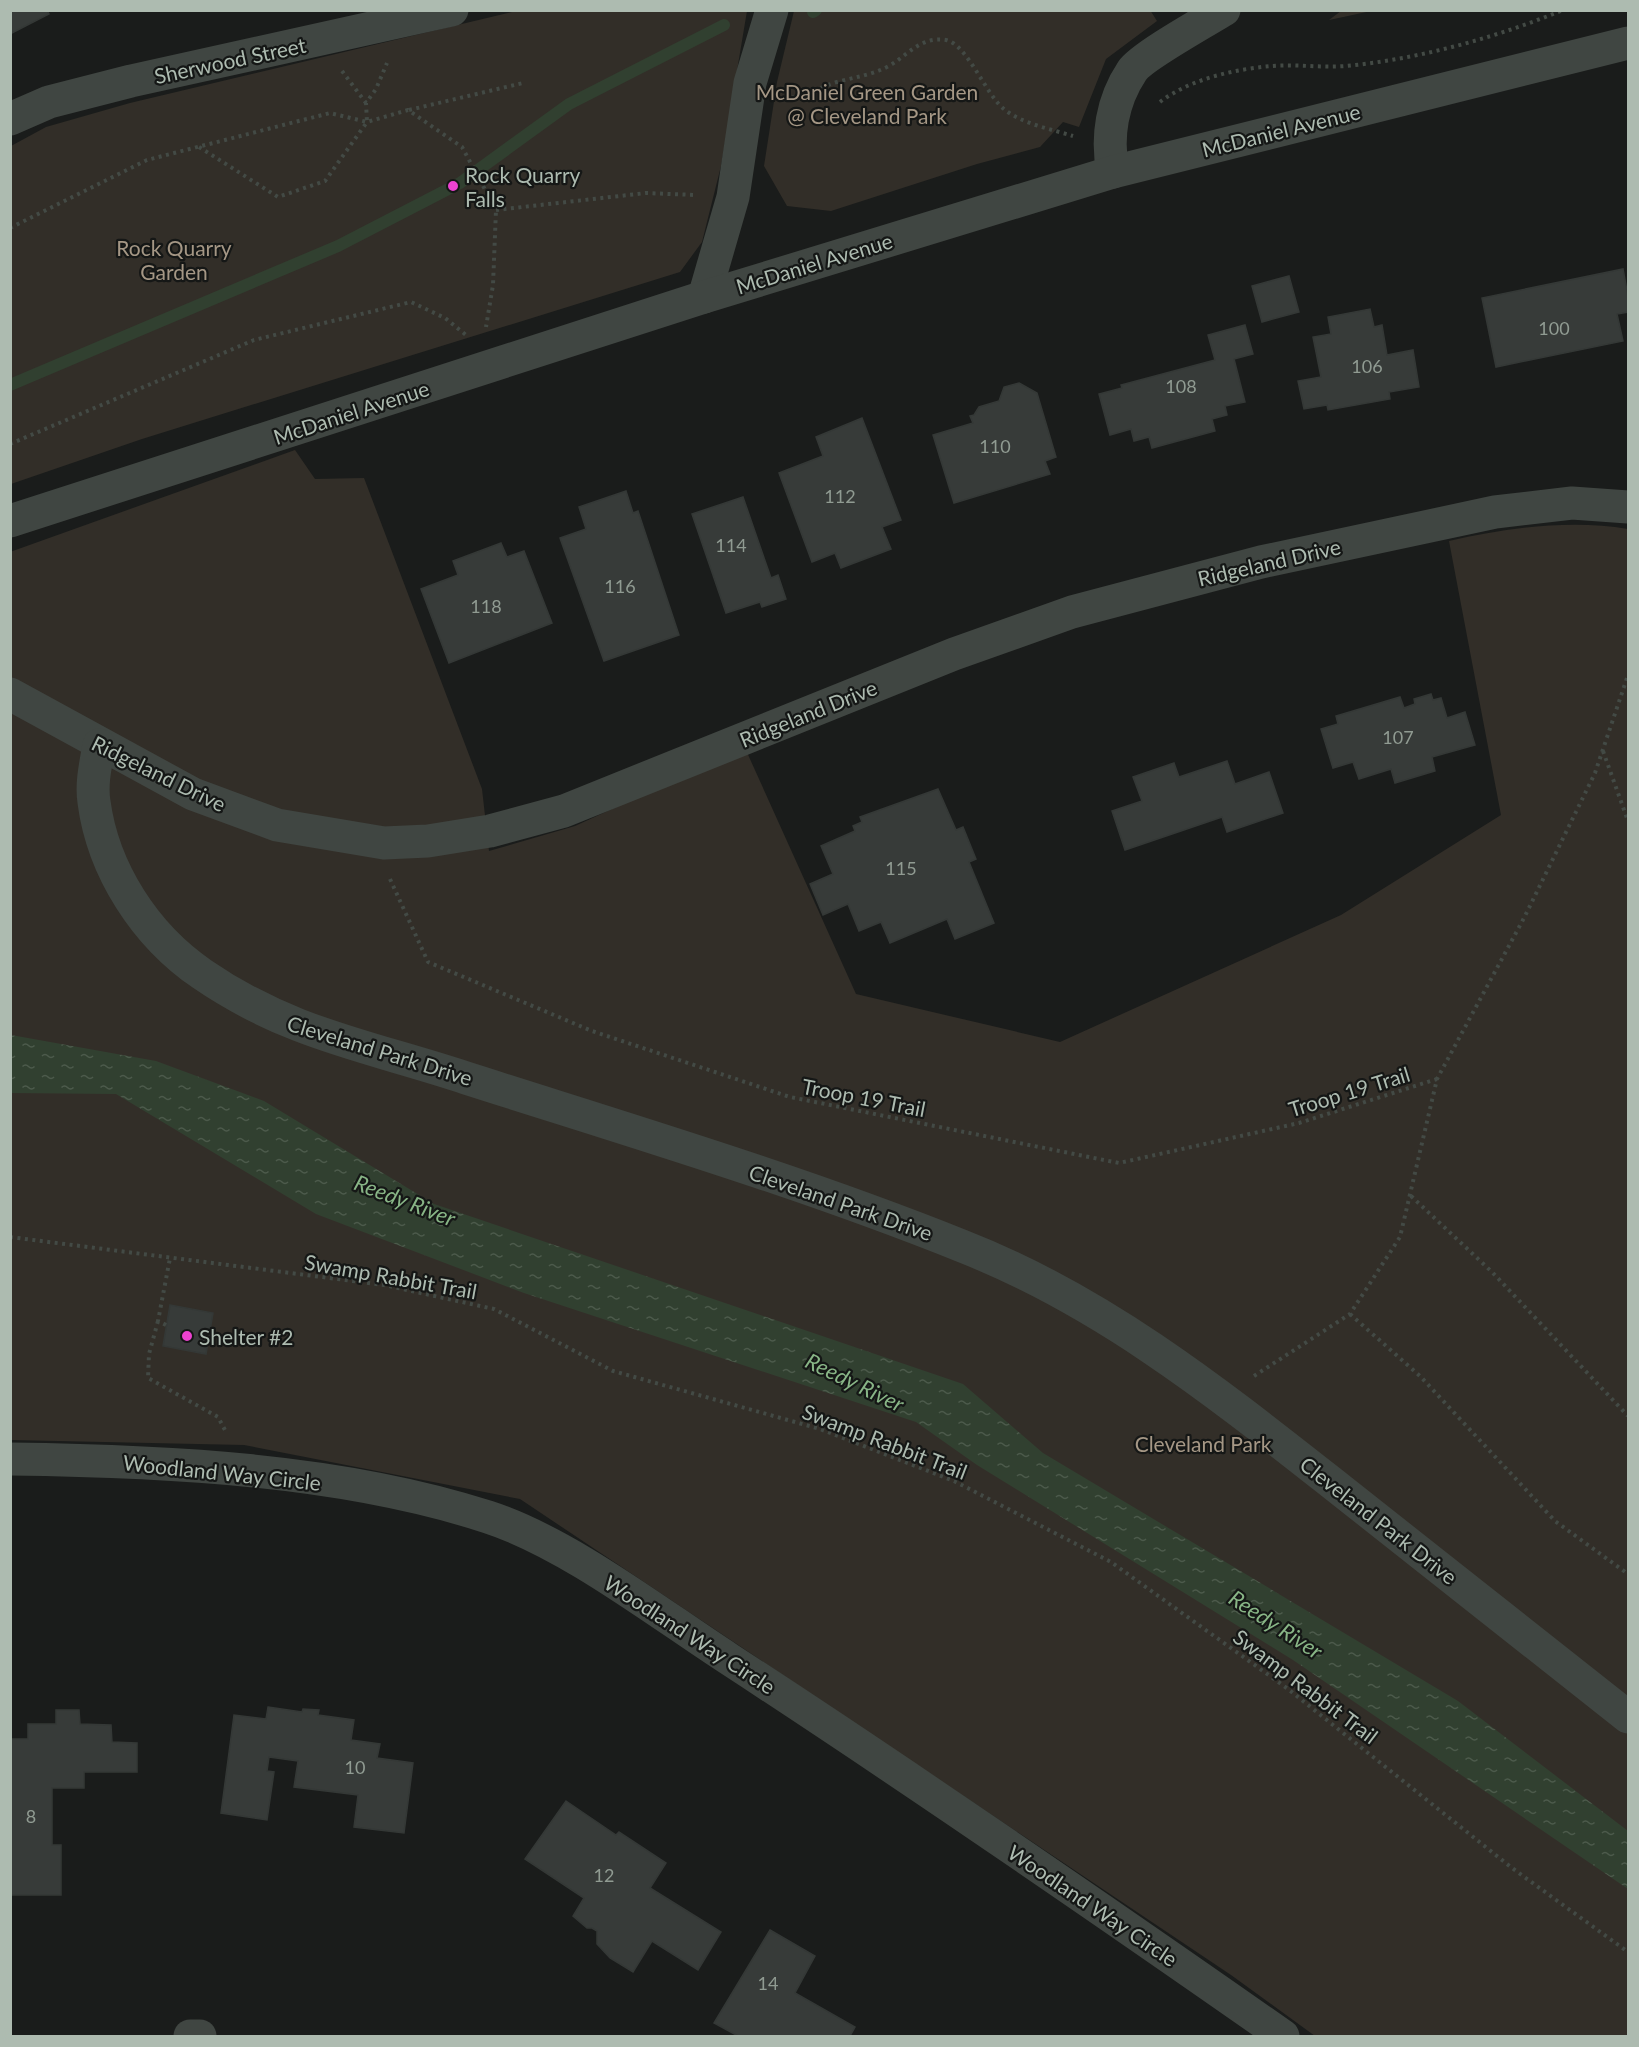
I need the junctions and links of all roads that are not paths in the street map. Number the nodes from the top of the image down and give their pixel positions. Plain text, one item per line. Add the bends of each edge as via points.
1 (452, 10) edge
2 (772, 10) edge
3 (1224, 10) edge
4 (1629, 43) edge
5 (10, 119) edge
6 (1113, 172) junction
7 (704, 297) junction
8 (1629, 507) edge
9 (10, 521) edge
10 (10, 694) edge
11 (99, 745) junction
12 (10, 1460) edge
13 (1629, 1717) edge
14 (190, 2037) edge
15 (200, 2037) edge
16 (1282, 2037) edge

1 - 5 street, Sherwood Street via 131,81 49,102
2 - 7 street via 750,83 733,197
3 - 6 street via 1132,69 1113,111 1108,148
4 - 6 street, McDaniel Avenue
6 - 7 street, McDaniel Avenue
7 - 9 street, McDaniel Avenue
8 - 11 street, Ridgeland Drive via 1572,503 1495,512 1261,562 1083,609 954,654 564,811 490,831 428,842 373,842 277,825 193,794
10 - 11 street, Ridgeland Drive
11 - 13 street, Cleveland Park Drive via 93,800 106,853 132,903 161,941 239,999 333,1040 459,1075 811,1190 967,1247 1052,1288 1113,1321 1225,1399
12 - 16 street, Woodland Way Circle via 113,1460 264,1473 375,1489 491,1518 542,1540 767,1683
14 - 15 street

